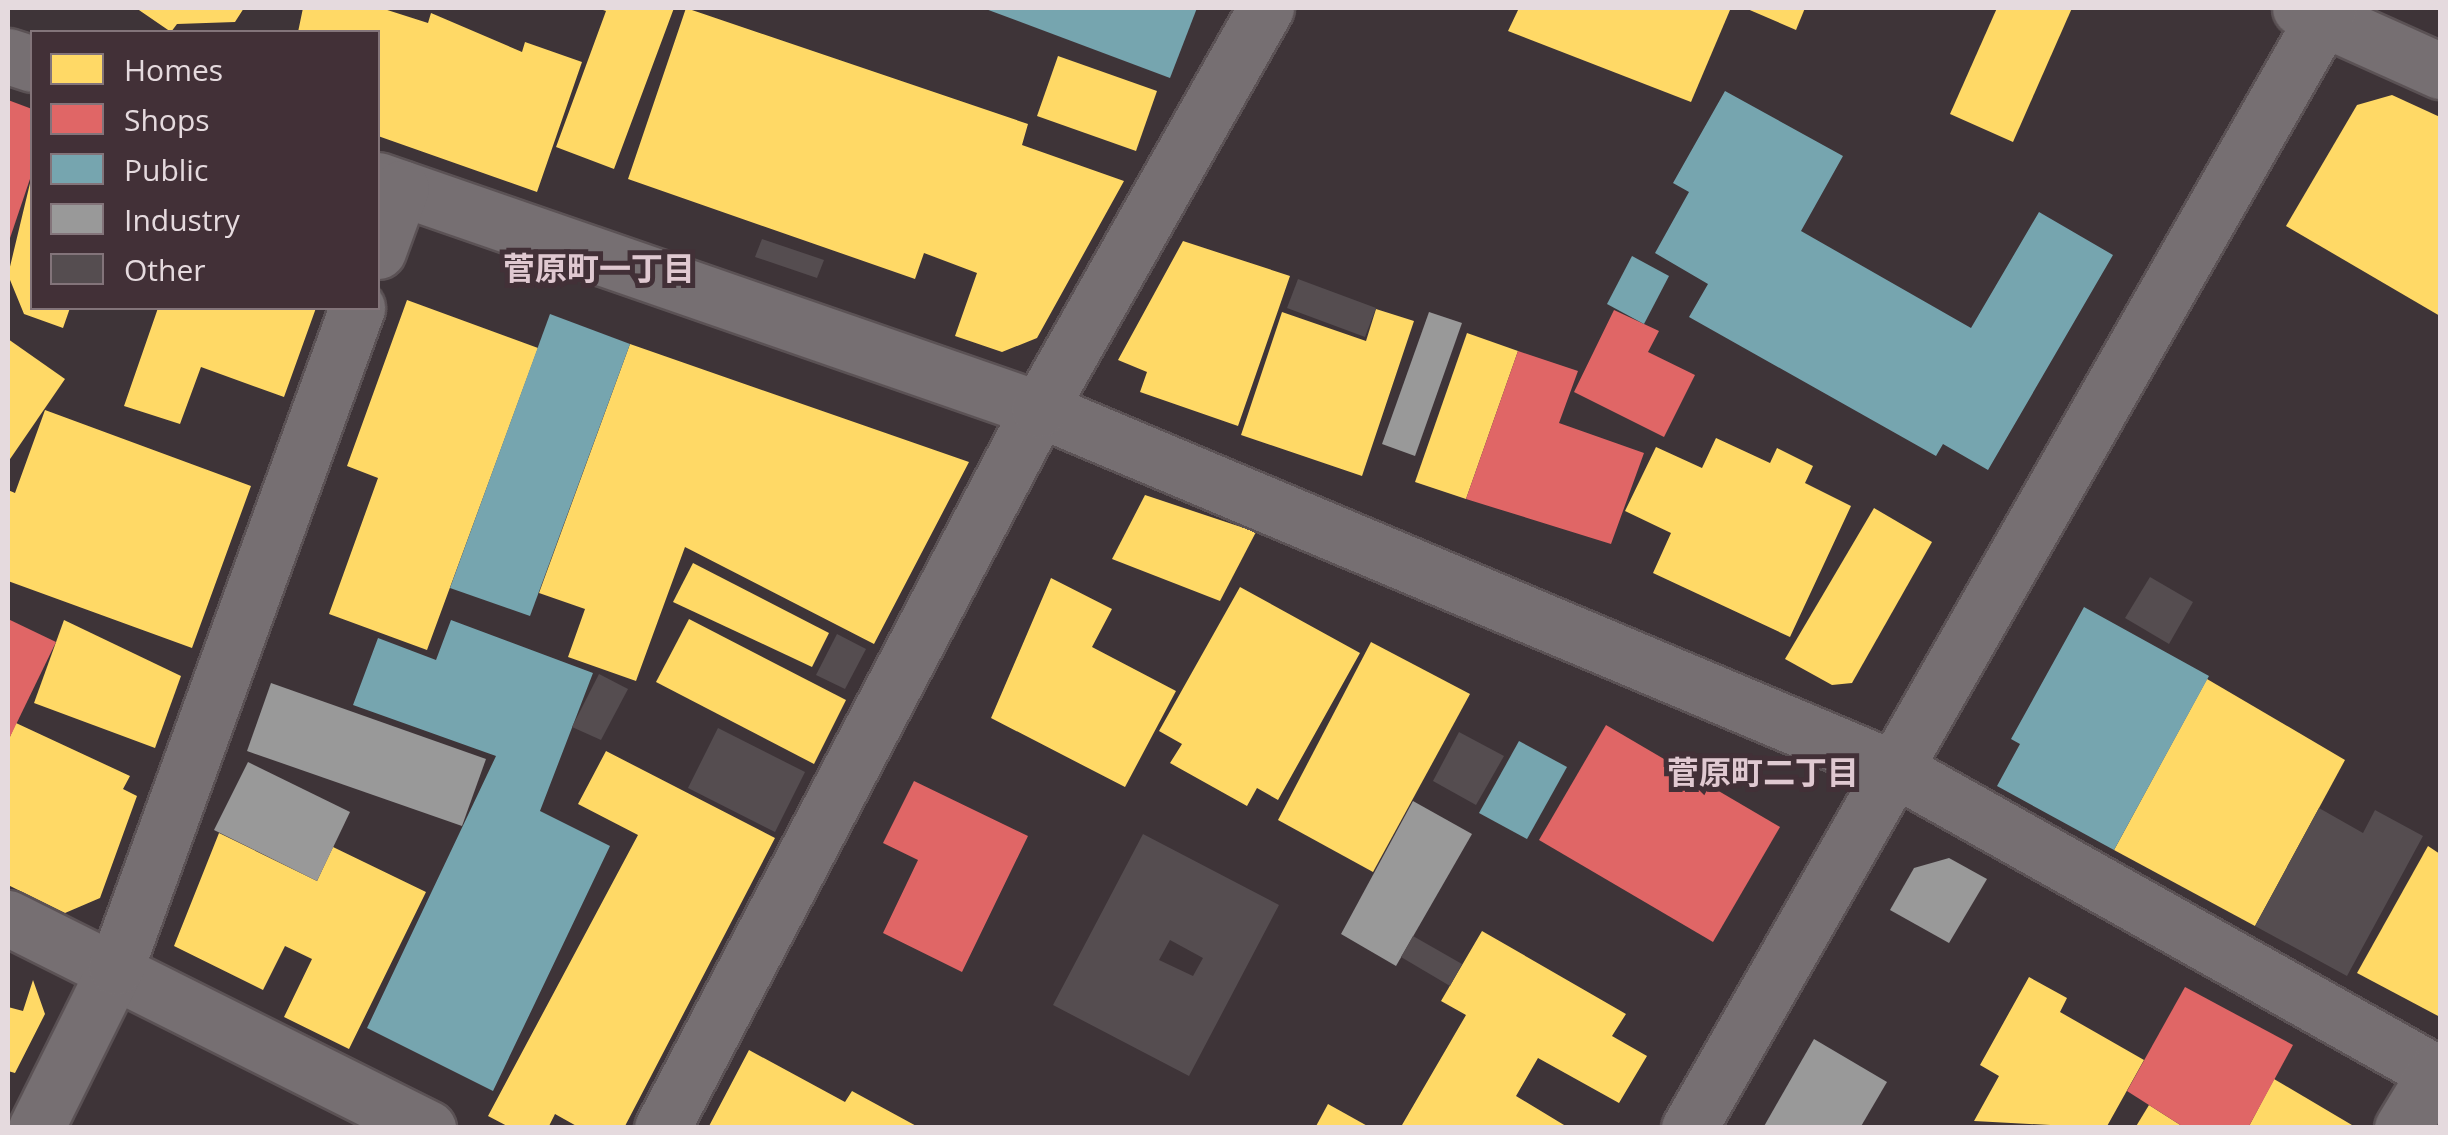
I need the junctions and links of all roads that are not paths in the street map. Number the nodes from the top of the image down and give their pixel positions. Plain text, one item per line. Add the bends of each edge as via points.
1 (1266, 8) edge
2 (2318, 11) edge
3 (2440, 71) edge
4 (389, 184) edge
5 (380, 239) edge
6 (356, 310) edge
7 (1039, 409) junction
8 (1895, 769) junction
9 (8, 918) edge
10 (116, 967) junction
11 (2438, 1074) edge
12 (36, 1128) edge
13 (428, 1128) edge
14 (662, 1128) edge
15 (1689, 1128) edge
16 (2402, 1128) edge

1 - 7 street
2 - 3 street
2 - 8 street
4 - 5 street
4 - 7 street
6 - 10 street
7 - 8 street
7 - 14 street
8 - 11 street
8 - 15 street
9 - 10 street
10 - 12 street
10 - 13 street
11 - 16 street

